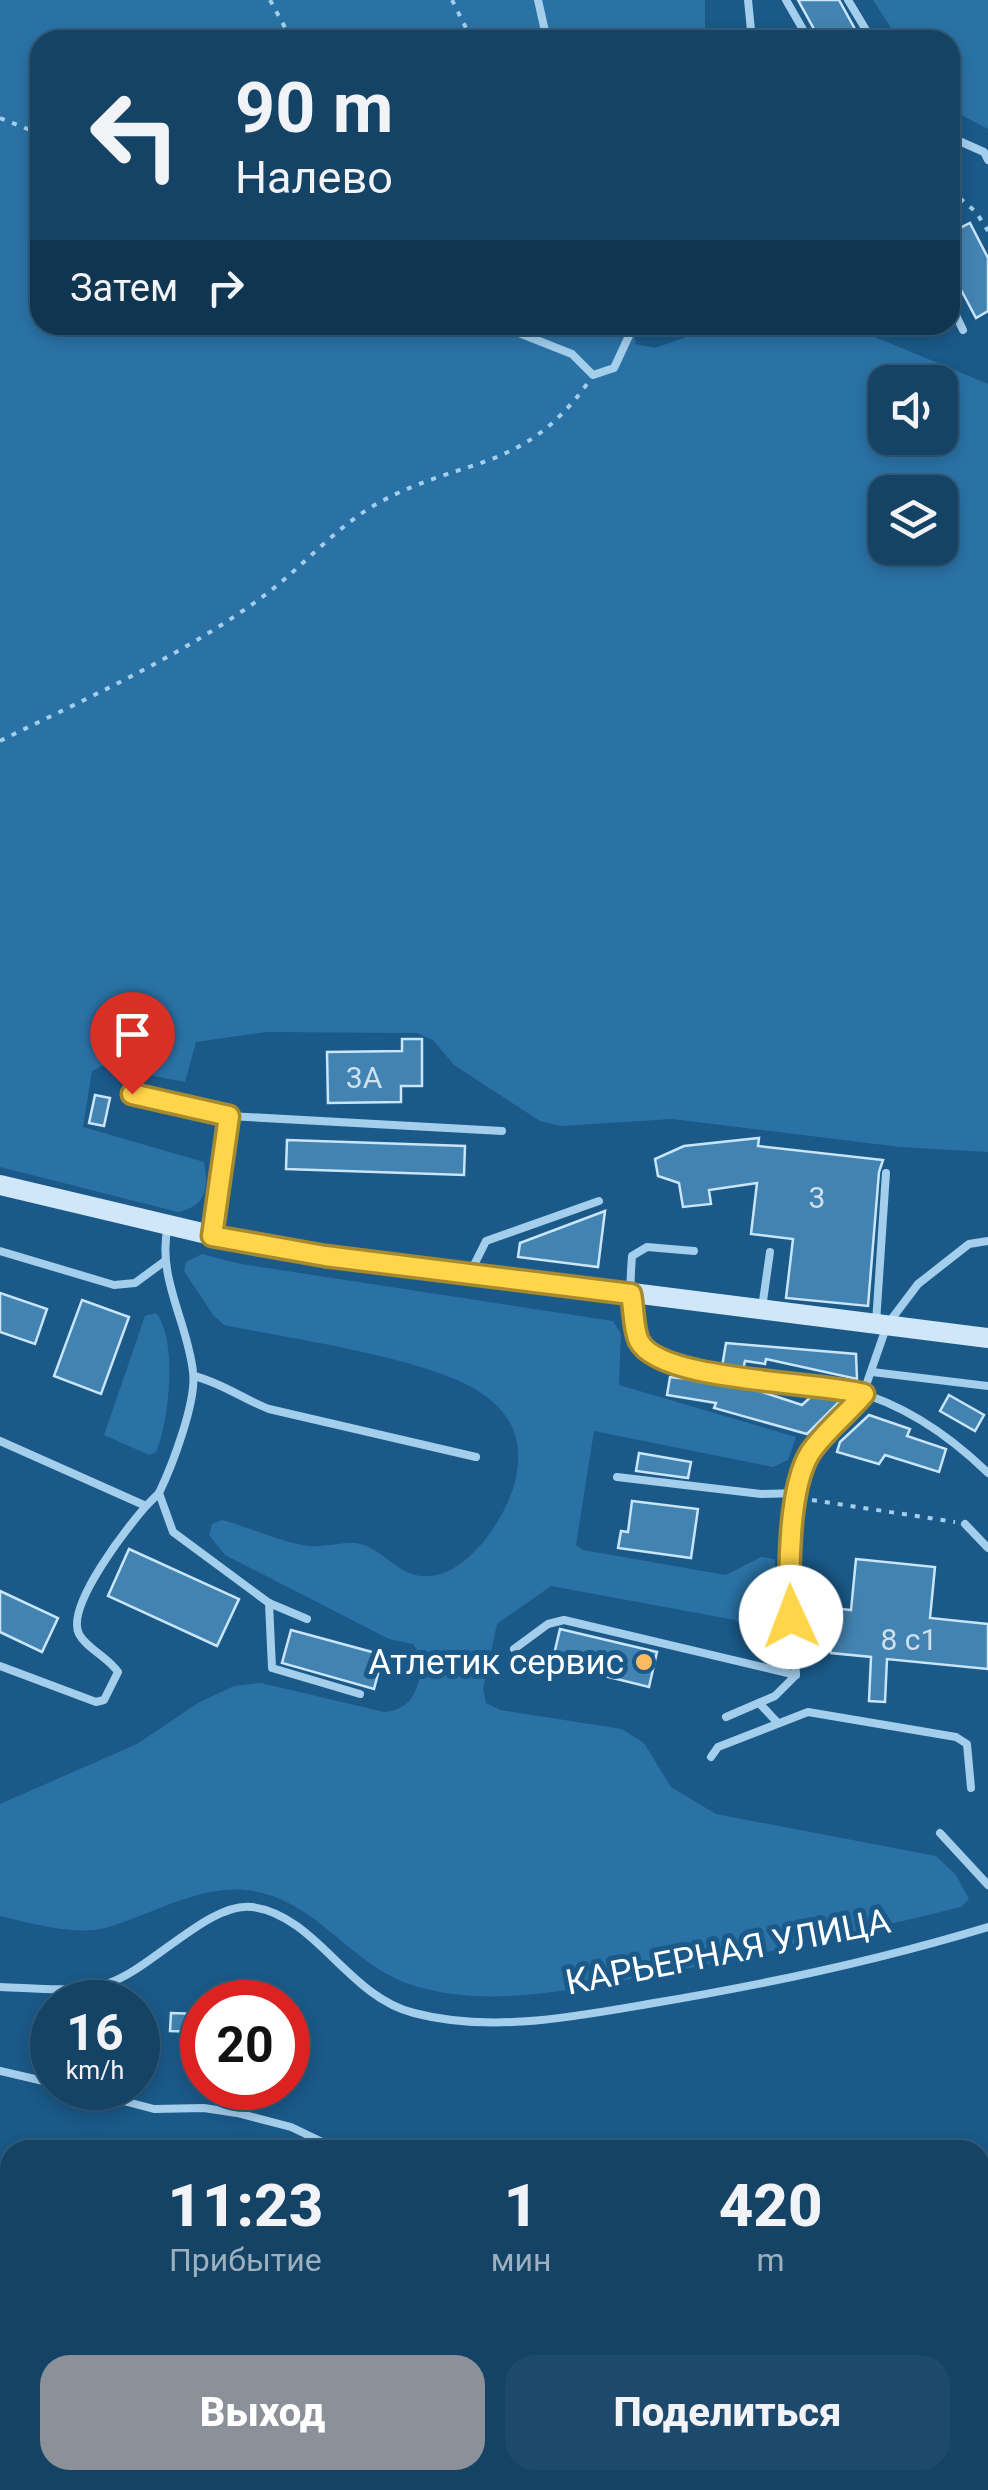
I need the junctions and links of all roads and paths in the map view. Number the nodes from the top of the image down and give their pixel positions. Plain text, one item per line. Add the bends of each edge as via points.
1 (270, 0) edge
2 (452, 0) edge
3 (538, 0) edge
4 (748, 0) edge
5 (786, 0) edge
6 (848, 0) edge
7 (285, 30) edge
8 (467, 30) edge
9 (544, 30) edge
10 (751, 30) edge
11 (802, 30) edge
12 (866, 30) edge
13 (0, 118) edge
14 (30, 130) edge
15 (960, 142) edge
16 (987, 155) edge
17 (960, 198) edge
18 (988, 232) edge
19 (960, 324) edge
20 (963, 330) dead end
21 (524, 335) edge
22 (630, 335) edge
23 (593, 375) junction
24 (0, 741) edge
25 (132, 1094) dead end
26 (229, 1116) junction
27 (502, 1131) dead end
28 (886, 1173) dead end
29 (0, 1185) edge
30 (600, 1200) dead end
31 (168, 1226) junction
32 (212, 1236) junction
33 (988, 1241) edge
34 (694, 1250) dead end
35 (0, 1251) edge
36 (770, 1252) dead end
37 (165, 1261) junction
38 (469, 1276) junction
39 (631, 1294) junction
40 (762, 1308) junction
41 (882, 1324) junction
42 (988, 1338) edge
43 (872, 1372) junction
44 (194, 1376) junction
45 (988, 1386) edge
46 (864, 1394) junction
47 (0, 1441) edge
48 (476, 1457) dead end
49 (988, 1474) edge
50 (618, 1477) dead end
51 (159, 1493) junction
52 (799, 1495) junction
53 (146, 1506) junction
54 (965, 1524) joint
55 (988, 1548) edge
56 (269, 1602) junction
57 (307, 1620) dead end
58 (514, 1650) dead end
59 (0, 1666) edge
60 (796, 1675) junction
61 (360, 1694) dead end
62 (759, 1703) junction
63 (726, 1717) dead end
64 (777, 1722) junction
65 (710, 1758) dead end
66 (971, 1788) dead end
67 (940, 1833) dead end
68 (988, 1885) edge
69 (988, 1927) edge
70 (0, 1987) edge
71 (0, 2071) edge
72 (30, 2078) edge
73 (160, 2110) edge
74 (318, 2140) edge

1 - 7 path
2 - 8 path
3 - 9 lane
4 - 10 lane
5 - 11 lane
6 - 12 lane
13 - 14 path
15 - 16 lane
17 - 18 path
19 - 20 lane
21 - 23 lane via 572,354
22 - 23 lane via 614,368
23 - 24 path via 544,434 514,454 376,504 261,598 168,659
25 - 26 lane
26 - 27 lane
26 - 32 lane
28 - 41 lane
29 - 31 street
30 - 38 lane via 486,1241
31 - 32 street
31 - 37 lane
32 - 38 street
33 - 41 lane via 968,1244 933,1269
34 - 39 lane via 647,1247 632,1256
35 - 37 lane via 114,1286 136,1284
36 - 40 lane
37 - 44 lane
38 - 39 street
39 - 40 street
39 - 46 lane via 637,1339 650,1355 722,1374
40 - 41 street
41 - 42 street
41 - 43 lane
43 - 45 lane
43 - 46 lane
44 - 48 lane via 269,1409
44 - 51 lane
46 - 49 lane via 946,1434
46 - 52 lane via 811,1451
47 - 53 lane
50 - 52 lane
51 - 53 lane
51 - 56 lane via 173,1532
52 - 54 path
52 - 60 lane via 789,1588
53 - 59 lane via 118,1538 76,1615 79,1634 118,1672 104,1700
54 - 55 lane
56 - 57 lane
56 - 61 lane via 272,1668
58 - 60 lane via 564,1620
60 - 62 lane
62 - 63 lane
62 - 64 lane
64 - 65 lane via 718,1747
64 - 66 lane via 808,1712 956,1737 967,1744
67 - 68 lane
69 - 70 lane, КАРЬЕРНАЯ УЛИЦА via 743,1989 563,2018 476,2022 383,2003 309,1936 249,1906 220,1914 110,1983
71 - 72 lane
73 - 74 lane via 237,2113

